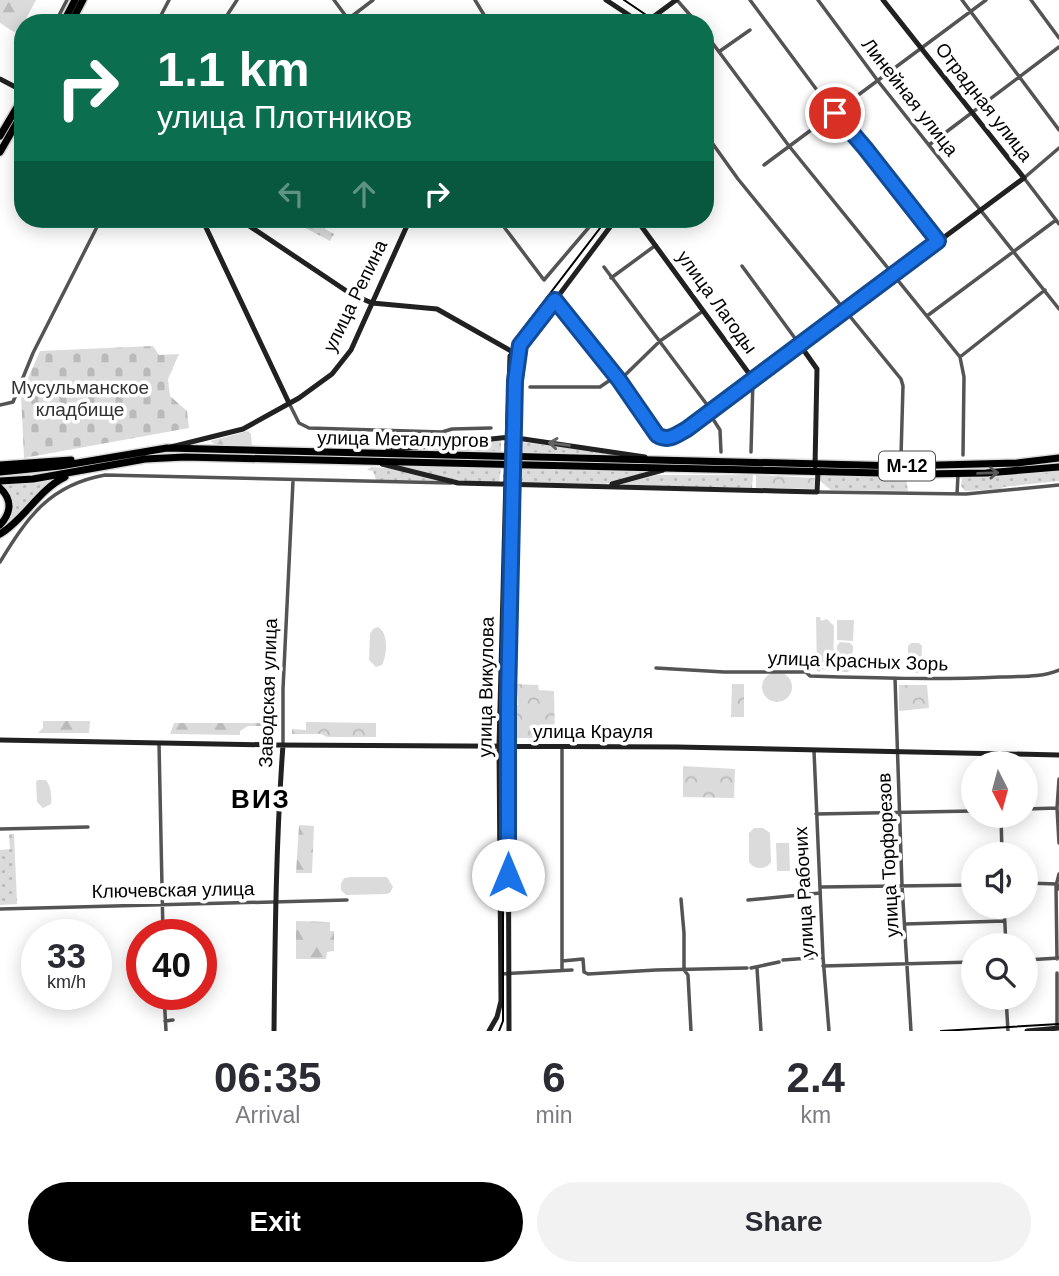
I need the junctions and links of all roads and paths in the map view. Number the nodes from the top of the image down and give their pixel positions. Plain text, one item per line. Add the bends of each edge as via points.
1 (334, 0) edge
2 (373, 0) edge
3 (606, 0) edge
4 (676, 0) edge
5 (751, 0) edge
6 (818, 0) edge
7 (883, 0) edge
8 (962, 0) edge
9 (986, 0) edge
10 (1031, 0) edge
11 (970, 11) junction
12 (345, 14) edge
13 (358, 14) edge
14 (629, 14) edge
15 (656, 14) edge
16 (689, 14) edge
17 (750, 30) dead end
18 (1059, 38) edge
19 (714, 44) edge
20 (922, 47) junction
21 (1059, 47) edge
22 (720, 52) junction
23 (1020, 76) junction
24 (878, 80) junction
25 (14, 112) edge
26 (973, 112) junction
27 (835, 113) junction
28 (14, 128) edge
29 (1059, 130) edge
30 (0, 136) edge
31 (929, 145) junction
32 (714, 146) edge
33 (789, 146) junction
34 (1059, 148) edge
35 (0, 152) edge
36 (764, 164) dead end
37 (1024, 178) junction
38 (981, 211) junction
39 (1057, 222) edge
40 (96, 228) edge
41 (206, 228) edge
42 (252, 228) edge
43 (406, 228) edge
44 (505, 228) edge
45 (588, 228) edge
46 (609, 228) edge
47 (643, 228) edge
48 (938, 241) junction
49 (656, 245) junction
50 (1014, 251) junction
51 (742, 266) dead end
52 (604, 267) dead end
53 (894, 274) junction
54 (611, 278) junction
55 (1045, 290) junction
56 (555, 300) junction
57 (372, 303) junction
58 (1059, 309) edge
59 (704, 310) junction
60 (845, 311) junction
61 (927, 316) junction
62 (660, 341) junction
63 (800, 345) junction
64 (516, 353) junction
65 (960, 357) junction
66 (618, 378) junction
67 (753, 379) junction
68 (530, 387) dead end
69 (289, 403) junction
70 (0, 405) edge
71 (710, 410) junction
72 (491, 428) dead end
73 (442, 432) junction
74 (514, 438) junction
75 (507, 441) junction
76 (454, 443) junction
77 (167, 448) junction
78 (721, 452) dead end
79 (751, 452) dead end
80 (365, 453) junction
81 (963, 455) dead end
82 (901, 456) dead end
83 (1059, 458) edge
84 (662, 460) junction
85 (372, 461) junction
86 (129, 462) junction
87 (1017, 463) junction
88 (0, 464) edge
89 (85, 466) junction
90 (1059, 467) edge
91 (668, 469) junction
92 (816, 469) junction
93 (0, 472) edge
94 (1017, 472) junction
95 (958, 474) junction
96 (0, 481) edge
97 (293, 481) junction
98 (458, 483) junction
99 (505, 484) junction
100 (513, 485) junction
101 (1059, 485) edge
102 (606, 486) junction
103 (0, 488) edge
104 (817, 492) junction
105 (957, 494) junction
106 (0, 525) edge
107 (0, 537) edge
108 (0, 562) edge
109 (656, 668) dead end
110 (1059, 670) edge
111 (895, 678) junction
112 (0, 740) edge
113 (159, 743) junction
114 (284, 745) junction
115 (499, 746) junction
116 (509, 746) junction
117 (562, 746) junction
118 (814, 751) junction
119 (897, 752) junction
120 (1059, 755) edge
121 (1059, 779) edge
122 (1057, 808) junction
123 (1038, 809) edge
124 (900, 811) junction
125 (961, 811) edge
126 (816, 814) junction
127 (88, 827) dead end
128 (0, 829) edge
129 (1059, 843) edge
130 (1059, 874) edge
131 (1038, 884) edge
132 (902, 885) junction
133 (961, 885) edge
134 (820, 887) junction
135 (1058, 887) edge
136 (820, 893) junction
137 (681, 899) dead end
138 (346, 900) dead end
139 (748, 900) dead end
140 (276, 901) junction
141 (163, 906) junction
142 (0, 909) edge
143 (163, 919) edge
144 (1005, 921) joint
145 (905, 924) junction
146 (1006, 933) edge
147 (823, 957) junction
148 (1058, 958) edge
149 (1038, 959) edge
150 (562, 961) junction
151 (961, 962) edge
152 (907, 963) junction
153 (823, 965) junction
154 (752, 968) junction
155 (562, 970) junction
156 (572, 970) dead end
157 (684, 970) junction
158 (1058, 973) edge
159 (500, 974) junction
160 (508, 974) junction
161 (165, 1010) edge
162 (1007, 1010) edge
163 (173, 1020) dead end
164 (165, 1021) junction
165 (1058, 1028) edge
166 (166, 1031) edge
167 (274, 1031) edge
168 (489, 1031) edge
169 (509, 1031) edge
170 (691, 1031) edge
171 (761, 1031) edge
172 (829, 1031) edge
173 (911, 1031) edge
174 (1008, 1031) edge
175 (1027, 1031) edge

1 - 12 street
2 - 13 street
3 - 14 street
4 - 15 street
4 - 16 street
5 - 27 street
6 - 24 street, Линейная улица
7 - 20 street, Отрадная улица
8 - 11 street
9 - 11 street
10 - 18 street
11 - 20 street
11 - 23 street
17 - 22 street
19 - 22 street
20 - 24 street
20 - 26 street, Отрадная улица
21 - 23 street
22 - 33 street
23 - 26 street
23 - 29 street
24 - 27 street
24 - 31 street, Линейная улица
25 - 30 main road
26 - 31 street
26 - 37 street, Отрадная улица
27 - 33 street
27 - 48 street
28 - 35 main road
31 - 38 street, Линейная улица
32 - 60 street
33 - 36 street
33 - 53 street
34 - 37 street
37 - 38 street
37 - 39 street, Отрадная улица
38 - 48 street
38 - 50 street, Линейная улица
39 - 50 street
40 - 70 street via 13,402
41 - 69 street
42 - 57 street via 343,289
43 - 57 street, улица Репина
44 - 45 street via 544,280
46 - 56 street
47 - 49 street, улица Лагоды
48 - 53 street
49 - 54 street
49 - 59 street, улица Лагоды
50 - 55 street, Линейная улица
50 - 61 street
51 - 63 street
52 - 54 street
53 - 60 street
53 - 61 street
54 - 62 street
55 - 58 street, Линейная улица
55 - 65 street
56 - 64 street
56 - 66 street
57 - 64 street via 437,309
57 - 69 street, улица Репина via 351,350 332,374
59 - 62 street
59 - 67 street, улица Лагоды
60 - 63 street
60 - 82 street via 903,382
61 - 65 street
62 - 66 street
62 - 71 street
63 - 67 street
63 - 92 street via 817,369
64 - 74 street, улица Викулова
64 - 75 street, улица Викулова via 510,359
65 - 81 street
66 - 68 street via 600,387
66 - 71 street via 663,439 687,429
67 - 71 street
67 - 79 street, улица Лагоды
69 - 73 street via 299,423 309,428
69 - 77 street, улица Репина via 243,429
71 - 78 street via 720,430
72 - 73 street
73 - 76 street
74 - 75 street
84 -> 74 street
74 - 100 street, улица Викулова, bridge
75 - 76 street
75 - 99 street, улица Викулова, bridge
76 - 80 street
77 - 80 main road, улица Металлургов
77 - 86 street, улица Репина
77 - 89 main road, улица Металлургов
80 - 84 main road, улица Металлургов
83 - 87 main road, улица Металлургов / М-12
84 - 92 main road, улица Металлургов
85 - 86 main road, улица Металлургов via 185,457
85 - 91 main road, улица Металлургов
85 - 98 street
86 - 89 main road, улица Металлургов
87 - 92 main road, улица Металлургов / М-12
87 - 94 main road
88 - 89 main road via 66,460
89 - 93 main road, улица Металлургов
89 - 96 main road, улица Металлургов via 33,479
89 - 107 main road via 54,483
90 - 94 main road, улица Металлургов / М-12
91 - 92 main road, улица Металлургов
91 - 102 street
92 - 95 main road, улица Металлургов / М-12
92 - 104 street
95 -> 94 main road, улица Металлургов / М-12
95 - 105 street
97 - 98 street
97 - 108 street via 121,475 79,481 54,493 37,509
97 - 114 street, Заводская улица
98 - 99 street
99 - 100 street
99 - 115 street, улица Викулова
100 - 102 street
100 - 116 street, улица Викулова
101 - 105 street
102 - 104 street
103 - 106 main road via 9,504
104 - 105 street
109 - 111 street, улица Красных Зорь
110 - 111 street, улица Красных Зорь via 1037,675
111 - 119 street, улица Торфорезов
112 - 113 street, улица Крауля
113 - 114 street, улица Крауля
113 - 141 street
114 - 115 street, улица Крауля
114 - 140 street, Заводская улица
115 - 116 street, улица Крауля
115 - 159 street, улица Викулова
116 - 117 street, улица Крауля
116 - 160 street, улица Викулова
117 - 118 street, улица Крауля
117 - 150 street
118 - 119 street, улица Крауля
118 - 126 street, улица Рабочих
119 - 120 street, улица Крауля
119 - 124 street, улица Торфорезов
121 - 122 street
122 - 123 street
122 - 129 street
124 - 125 street
124 - 126 street
124 - 132 street, улица Торфорезов
126 - 134 street, улица Рабочих
127 - 128 street
130 - 135 street
131 - 135 street
132 - 133 street
132 - 134 street
132 - 145 street, улица Торфорезов
134 - 136 street, улица Рабочих
135 - 148 street
136 - 139 street
136 - 147 street, улица Рабочих
137 - 157 street
138 - 140 street, Ключевская улица
140 - 141 street, Ключевская улица
140 - 167 street, Заводская улица
141 - 142 street, Ключевская улица
141 - 143 street
144 - 145 street
144 - 146 street
145 - 152 street, улица Торфорезов
147 - 153 street, улица Рабочих
147 - 154 street
148 - 149 street
150 - 155 street
150 - 157 street via 583,959 588,974
151 - 152 street
152 - 153 street
152 - 173 street, улица Торфорезов
153 - 172 street, улица Рабочих
154 - 157 street
154 - 171 street
155 - 156 street
155 - 160 street
157 - 170 street
158 - 165 street
159 - 160 street
159 - 168 street, улица Викулова via 500,1007
160 - 169 street, улица Викулова
161 - 164 street
162 - 174 street
163 - 164 street
164 - 166 street
165 - 175 street

